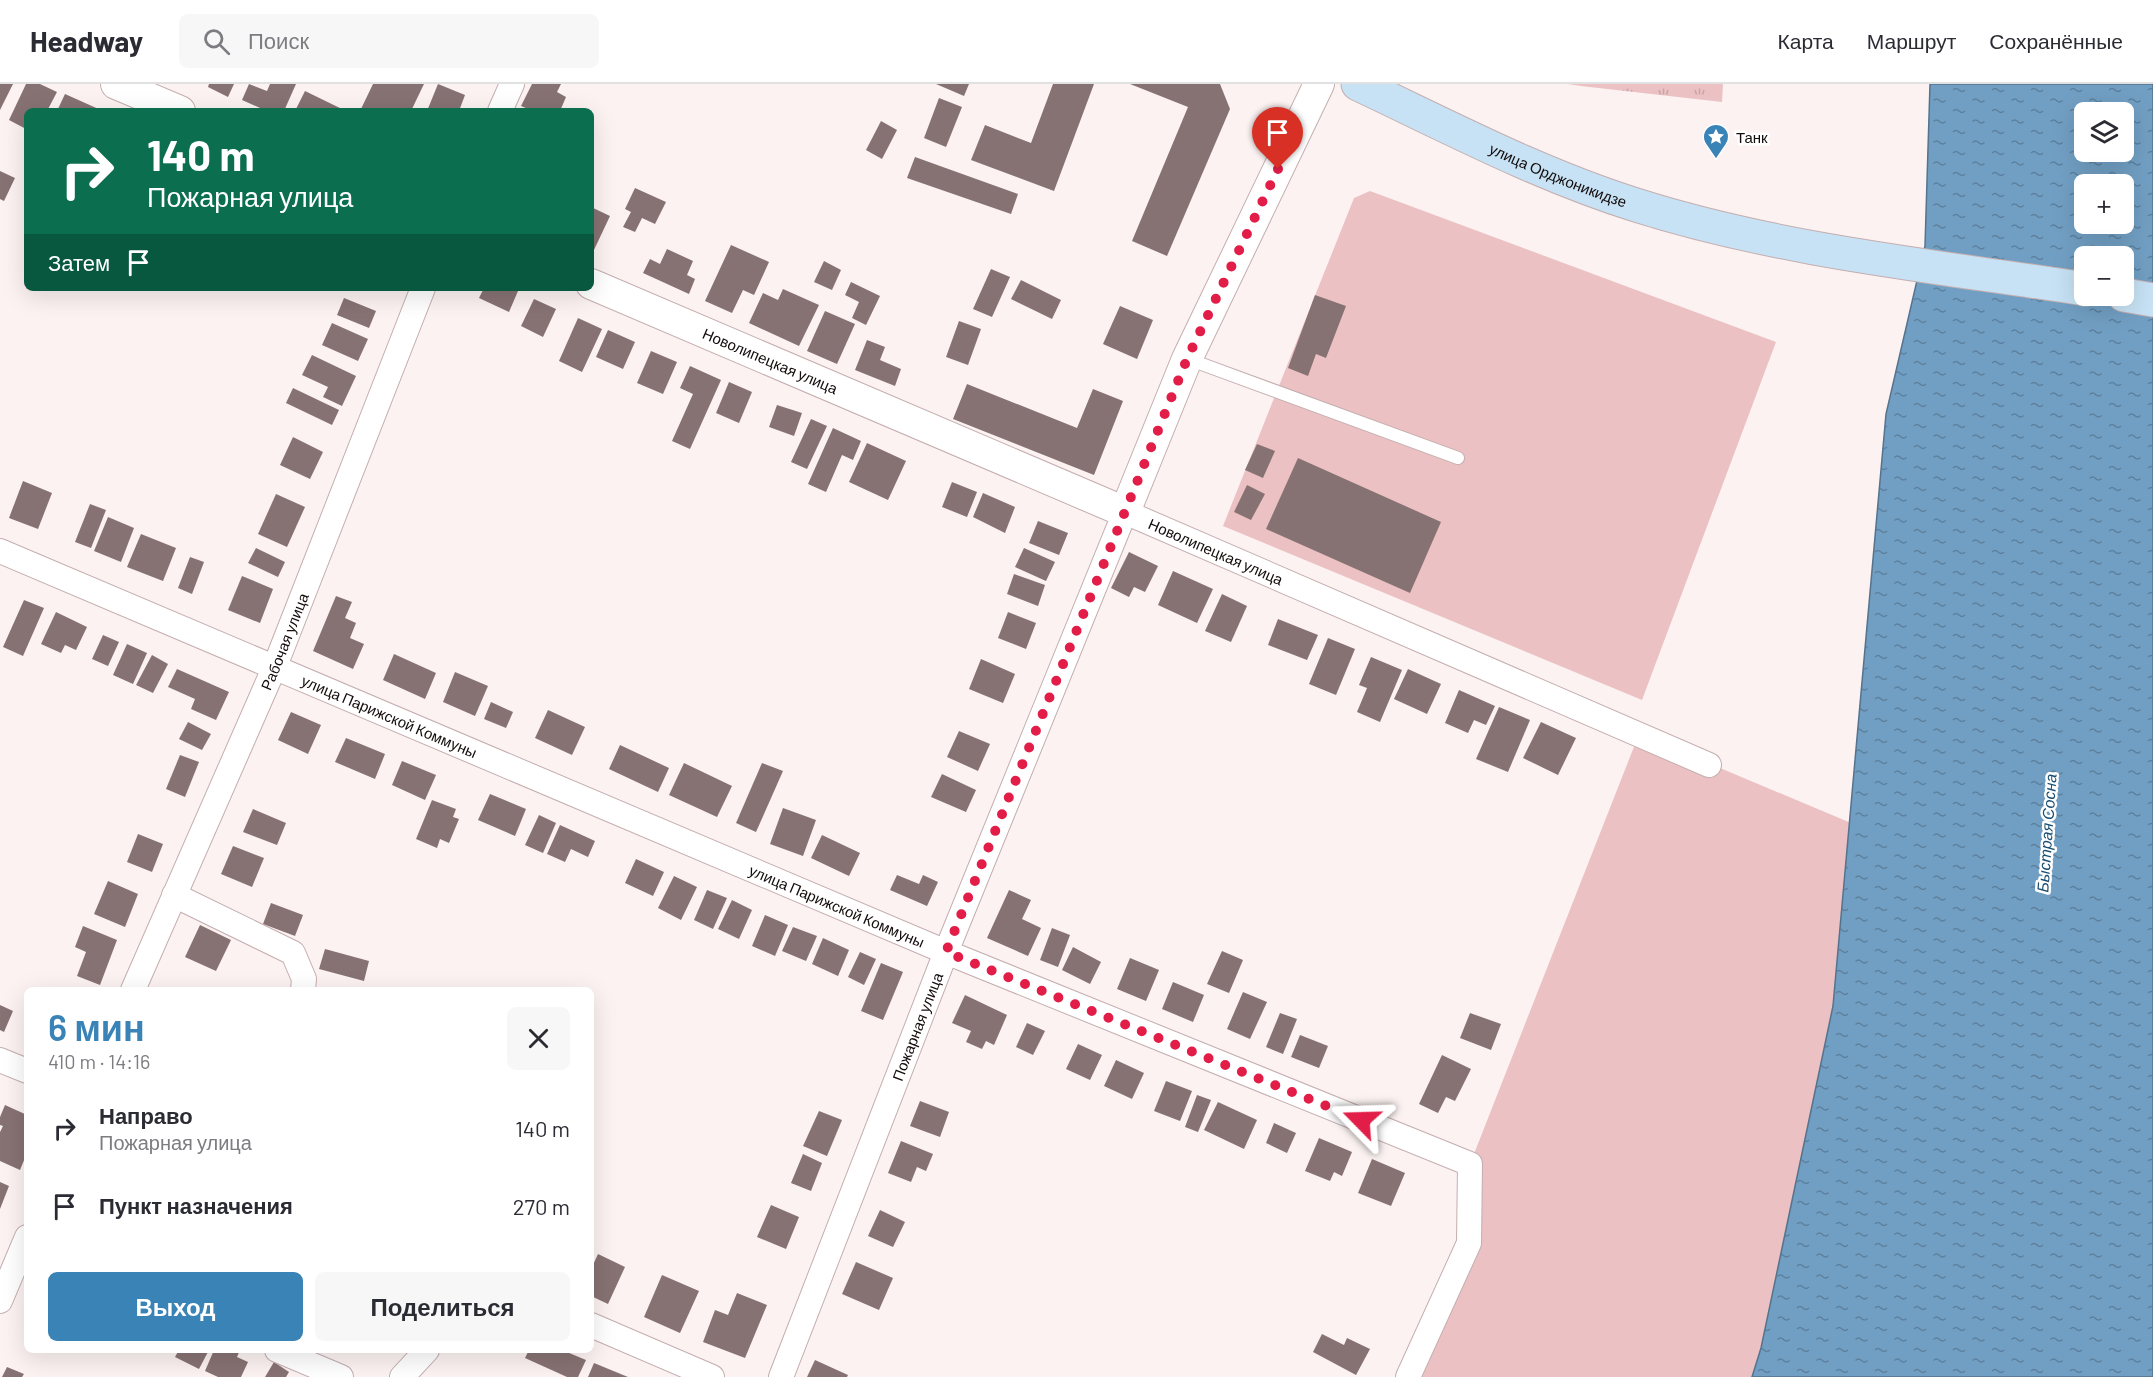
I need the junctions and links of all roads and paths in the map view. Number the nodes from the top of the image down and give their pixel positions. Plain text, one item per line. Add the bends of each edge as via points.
1 (116, 84) edge
2 (512, 84) edge
3 (1319, 84) edge
4 (1358, 84) edge
5 (173, 108) edge
6 (501, 108) edge
7 (594, 285) edge
8 (2074, 287) edge
9 (422, 291) edge
10 (2134, 297) edge
11 (2153, 300) edge
12 (1187, 359) junction
13 (1458, 458) dead end
14 (1125, 512) junction
15 (0, 551) edge
16 (275, 666) junction
17 (1709, 765) dead end
18 (174, 895) junction
19 (946, 952) junction
20 (134, 987) edge
21 (303, 987) edge
22 (0, 1060) edge
23 (24, 1070) edge
24 (24, 1246) edge
25 (0, 1301) edge
26 (594, 1326) edge
27 (284, 1353) edge
28 (424, 1353) edge
29 (341, 1377) edge
30 (402, 1377) edge
31 (712, 1377) edge
32 (781, 1377) edge
33 (1408, 1377) edge

1 - 5 street
2 - 6 street
3 - 12 street, Пожарная улица
4 - 8 main road, улица Орджоникидзе via 1522,162 1635,205 1767,240
7 - 14 street, Новолипецкая улица
9 - 16 street, Рабочая улица
10 - 11 main road
12 - 13 lane
12 - 14 street, Пожарная улица
14 - 17 street, Новолипецкая улица
14 - 19 street, Пожарная улица
15 - 16 street, улица Парижской Коммуны
16 - 18 street, Рабочая улица
16 - 19 street, улица Парижской Коммуны
18 - 20 street, Рабочая улица
18 - 21 street via 293,953 304,979
19 - 32 street, Пожарная улица
19 - 33 street, улица Парижской Коммуны via 1470,1164 1469,1243
22 - 23 street
24 - 25 street
26 - 31 street
27 - 29 street
28 - 30 street

